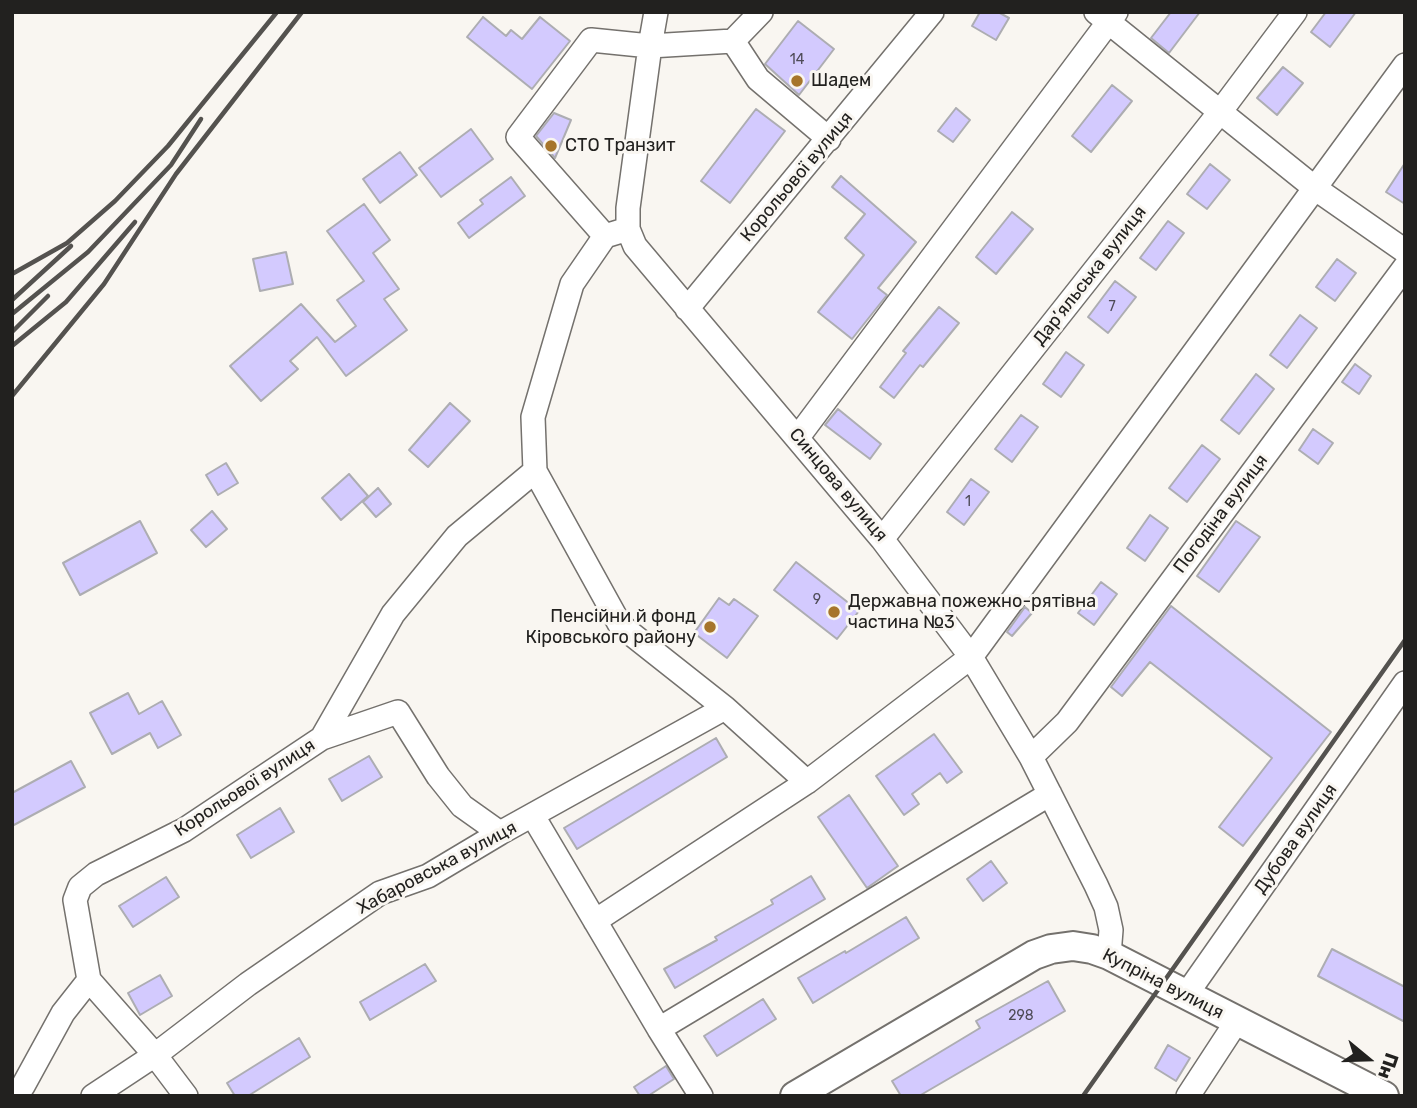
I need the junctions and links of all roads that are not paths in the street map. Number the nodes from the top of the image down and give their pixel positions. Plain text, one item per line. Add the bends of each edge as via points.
1 (656, 12) edge
2 (761, 12) edge
3 (932, 12) edge
4 (1295, 12) edge
5 (1107, 16) edge
6 (733, 41) junction
7 (650, 46) junction
8 (1405, 65) edge
9 (1220, 112) junction
10 (829, 139) junction
11 (1316, 189) junction
12 (628, 229) junction
13 (605, 236) junction
14 (1405, 251) edge
15 (1405, 267) edge
16 (687, 309) junction
17 (798, 437) junction
18 (535, 471) junction
19 (883, 538) junction
20 (971, 657) junction
21 (1405, 683) edge
22 (725, 708) junction
23 (321, 738) junction
24 (1031, 757) junction
25 (807, 782) junction
26 (1050, 794) junction
27 (533, 816) junction
28 (500, 833) junction
29 (595, 921) junction
30 (1109, 955) junction
31 (89, 979) junction
32 (1186, 995) junction
33 (1237, 1021) junction
34 (659, 1029) junction
35 (155, 1055) junction
36 (15, 1096) edge
37 (93, 1096) edge
38 (186, 1096) edge
39 (701, 1096) edge
40 (795, 1096) edge
41 (1188, 1096) edge
42 (1384, 1096) edge

1 - 7 street
2 - 6 street
3 - 10 street, Корольової вулиця
4 - 9 street, Дар’яльська вулиця
5 - 9 street
5 - 17 street
6 - 7 street
6 - 10 street via 758,79
7 - 12 street
7 - 13 street via 590,40 518,137
8 - 11 street
9 - 11 street
9 - 19 street, Дар’яльська вулиця
10 - 16 street, Корольової вулиця
11 - 14 street
11 - 20 street
12 - 13 street
12 - 16 street, Синцова вулиця via 635,246
13 - 18 street via 572,284 533,417
15 - 24 street, Погодіна вулиця via 1067,722
16 - 17 street, Синцова вулиця
17 - 19 street, Синцова вулиця
18 - 22 street via 620,625
18 - 23 street, Корольової вулиця via 457,536 393,614
19 - 20 street, Синцова вулиця
20 - 24 street, Синцова вулиця
20 - 25 street
21 - 32 street, Дубова вулиця
22 - 25 street
22 - 27 street, Хабаровська вулиця
23 - 28 street via 398,712 461,806
23 - 31 street, Корольової вулиця via 184,830 96,874 80,887 75,900
24 - 26 street, Синцова вулиця
25 - 29 street
26 - 30 street, Синцова вулиця via 1106,907 1111,930
26 - 34 street
27 - 28 street, Хабаровська вулиця
27 - 29 street
28 - 35 street, Хабаровська вулиця via 428,876 380,893
29 - 34 street
30 - 32 main road, Купріна вулиця
30 - 40 main road, Купріна вулиця via 1073,946 1034,955
31 - 35 street
31 - 36 street via 63,1013
32 - 33 main road, Купріна вулиця
33 - 41 street
33 - 42 main road, Купріна вулиця
34 - 39 street
35 - 37 street, Хабаровська вулиця
35 - 38 street

